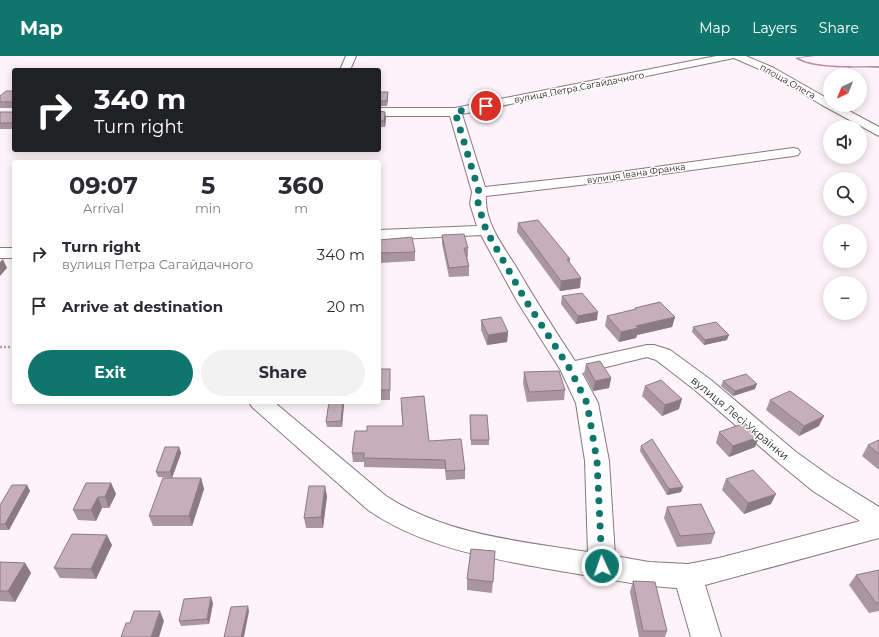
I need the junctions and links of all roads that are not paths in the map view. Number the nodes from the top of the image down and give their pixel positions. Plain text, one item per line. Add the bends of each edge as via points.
1 (351, 56) edge
2 (731, 56) edge
3 (738, 56) edge
4 (346, 68) edge
5 (381, 112) edge
6 (455, 112) junction
7 (879, 132) edge
8 (793, 152) dead end
9 (479, 192) junction
10 (486, 230) junction
11 (381, 235) edge
12 (0, 253) edge
13 (12, 253) edge
14 (570, 369) junction
15 (262, 404) edge
16 (879, 520) edge
17 (879, 528) edge
18 (602, 566) junction
19 (688, 576) junction
20 (706, 637) edge

1 - 4 street
2 - 6 street, вулиця Петра Сагайдачного
3 - 7 street, площа Олега via 770,70
5 - 6 street, вулиця Петра Сагайдачного
6 - 9 street
8 - 9 street, вулиця Івана Франка via 606,178
9 - 10 street via 478,204
10 - 11 street
10 - 14 street via 526,301
12 - 13 street
14 - 16 street, вулиця Лесі Українки via 647,351 663,355 704,385 810,475
14 - 18 street via 587,403 591,420 597,461
15 - 18 street via 377,503 392,512 426,528 483,546
17 - 19 street
18 - 19 street via 649,574
19 - 20 street

